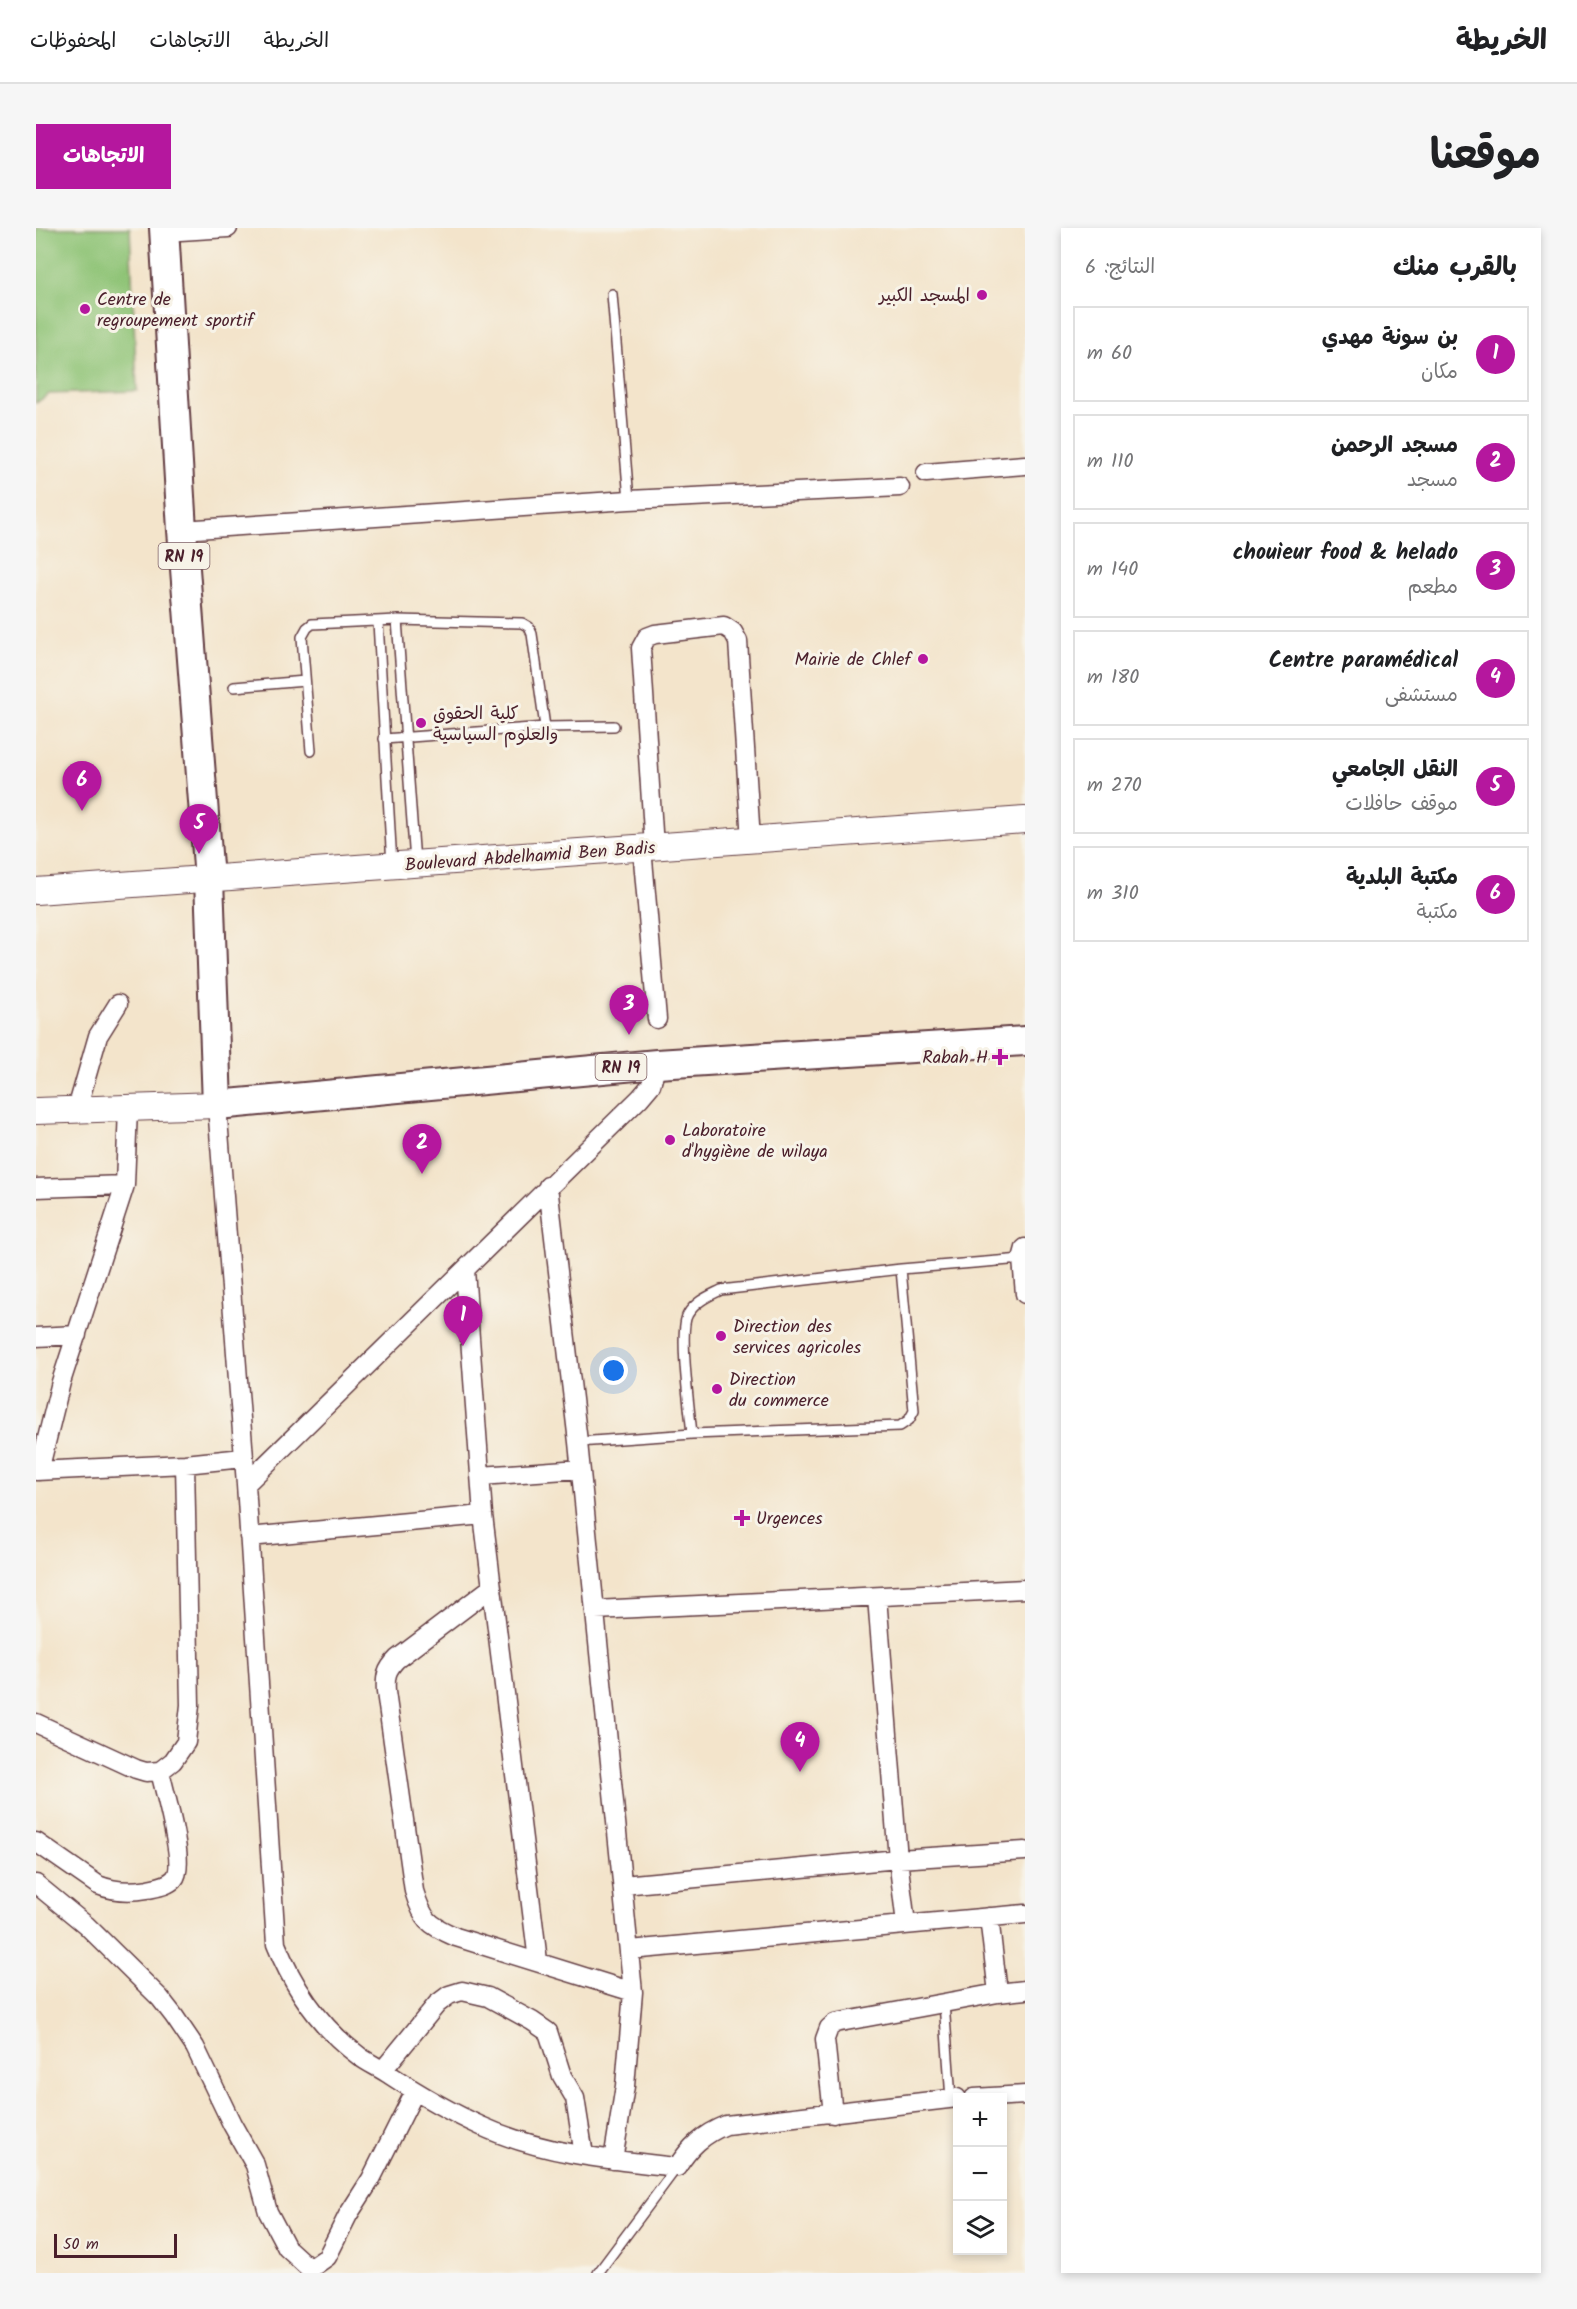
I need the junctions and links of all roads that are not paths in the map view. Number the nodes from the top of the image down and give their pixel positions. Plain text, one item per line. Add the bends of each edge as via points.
1 (228, 228) edge
2 (164, 230) edge
3 (612, 294) dead end
4 (1025, 465) edge
5 (926, 473) dead end
6 (900, 487) dead end
7 (629, 500) junction
8 (182, 530) junction
9 (397, 620) junction
10 (378, 622) junction
11 (305, 681) junction
12 (234, 687) dead end
13 (614, 726) dead end
14 (545, 727) junction
15 (405, 738) junction
16 (384, 739) junction
17 (311, 751) dead end
18 (1025, 820) edge
19 (751, 840) junction
20 (648, 847) junction
21 (404, 865) junction
22 (209, 879) junction
23 (36, 891) edge
24 (118, 1004) dead end
25 (657, 1019) dead end
26 (1025, 1041) edge
27 (657, 1064) junction
28 (217, 1105) junction
29 (128, 1108) junction
30 (78, 1109) junction
31 (36, 1111) edge
32 (125, 1185) junction
33 (548, 1186) junction
34 (36, 1188) edge
35 (1024, 1254) edge
36 (901, 1269) junction
37 (465, 1270) junction
38 (1025, 1294) edge
39 (77, 1335) junction
40 (36, 1337) edge
41 (692, 1434) junction
42 (578, 1442) junction
43 (243, 1458) junction
44 (185, 1464) junction
45 (580, 1469) junction
46 (37, 1471) edge
47 (480, 1476) junction
48 (246, 1484) junction
49 (483, 1515) junction
50 (249, 1537) junction
51 (491, 1587) junction
52 (1025, 1589) edge
53 (877, 1597) junction
54 (595, 1610) junction
55 (36, 1723) edge
56 (160, 1771) junction
57 (36, 1842) edge
58 (1025, 1851) edge
59 (898, 1858) junction
60 (36, 1884) edge
61 (623, 1885) junction
62 (1025, 1914) edge
63 (989, 1917) junction
64 (906, 1924) junction
65 (630, 1950) junction
66 (538, 1961) junction
67 (1025, 1990) edge
68 (633, 1992) junction
69 (998, 1994) junction
70 (944, 2003) junction
71 (383, 2070) junction
72 (415, 2091) junction
73 (953, 2093) edge
74 (1025, 2095) edge
75 (1007, 2096) edge
76 (953, 2099) edge
77 (833, 2114) junction
78 (584, 2155) junction
79 (613, 2160) junction
80 (677, 2167) junction
81 (598, 2273) edge

1 - 2 street
2 - 8 main road, RN 19
3 - 7 lane
4 - 5 street
6 - 7 street
7 - 8 street
8 - 22 main road, RN 19
9 - 10 lane
9 - 14 lane via 511,621 529,627
9 - 15 lane
10 - 11 lane via 312,624 307,628 302,637
10 - 16 lane
11 - 12 lane
11 - 17 lane
13 - 14 lane
14 - 15 lane
15 - 16 lane
15 - 21 lane
16 - 21 lane
18 - 19 main road, Boulevard Abdelhamid Ben Badis
19 - 20 main road, Boulevard Abdelhamid Ben Badis
19 - 20 street via 738,641 724,626 655,634 647,637 641,648
20 - 21 main road, Boulevard Abdelhamid Ben Badis
20 - 25 street
21 - 22 main road, Boulevard Abdelhamid Ben Badis
22 - 23 main road, Boulevard Abdelhamid Ben Badis
22 - 28 main road, RN 19
24 - 30 street via 98,1036
26 - 27 main road, RN 19
27 - 28 main road, RN 19
27 - 33 street via 651,1085 640,1098
28 - 29 main road
28 - 43 street
29 - 30 main road
29 - 32 street
30 - 31 main road
32 - 34 street
32 - 39 street
33 - 37 street
33 - 42 street
35 - 36 lane
35 - 38 street
36 - 41 lane via 721,1290 700,1301 687,1315 684,1333
36 - 41 lane via 914,1411 909,1420 900,1425
37 - 47 street
37 - 48 street
39 - 40 street
39 - 46 street
41 - 42 lane
42 - 45 street
43 - 44 street
43 - 48 street
44 - 46 street
44 - 56 street via 189,1730 182,1750
45 - 47 street
45 - 54 street
47 - 49 street
48 - 50 street
49 - 50 street
49 - 51 street
50 - 71 street via 276,1944 287,1972 324,2027 359,2057
51 - 66 street
51 - 66 street via 389,1667 386,1692 414,1891 421,1914 427,1922 456,1937
52 - 53 street
53 - 54 street
53 - 59 street
54 - 61 street
55 - 56 street via 136,1769
56 - 57 street via 179,1864 174,1880 165,1886 138,1891 108,1889
58 - 59 street
59 - 61 street
59 - 64 street
60 - 72 street via 86,1925 174,2016 195,2047 255,2165 268,2212 287,2248 310,2268 327,2257
61 - 65 street
62 - 63 street
63 - 64 street
63 - 69 street
64 - 65 street
65 - 68 street
66 - 68 street
67 - 69 street
68 - 79 street via 625,2086
69 - 70 street
70 - 73 lane
70 - 77 street via 835,2023 829,2028 825,2039
71 - 72 street
71 - 78 street via 437,2004 462,1991 488,1997 548,2032 561,2076 575,2098
72 - 78 street via 512,2138
74 - 75 street
76 - 77 street
77 - 80 street via 726,2125 689,2148
78 - 79 street
79 - 80 street
80 - 81 lane

